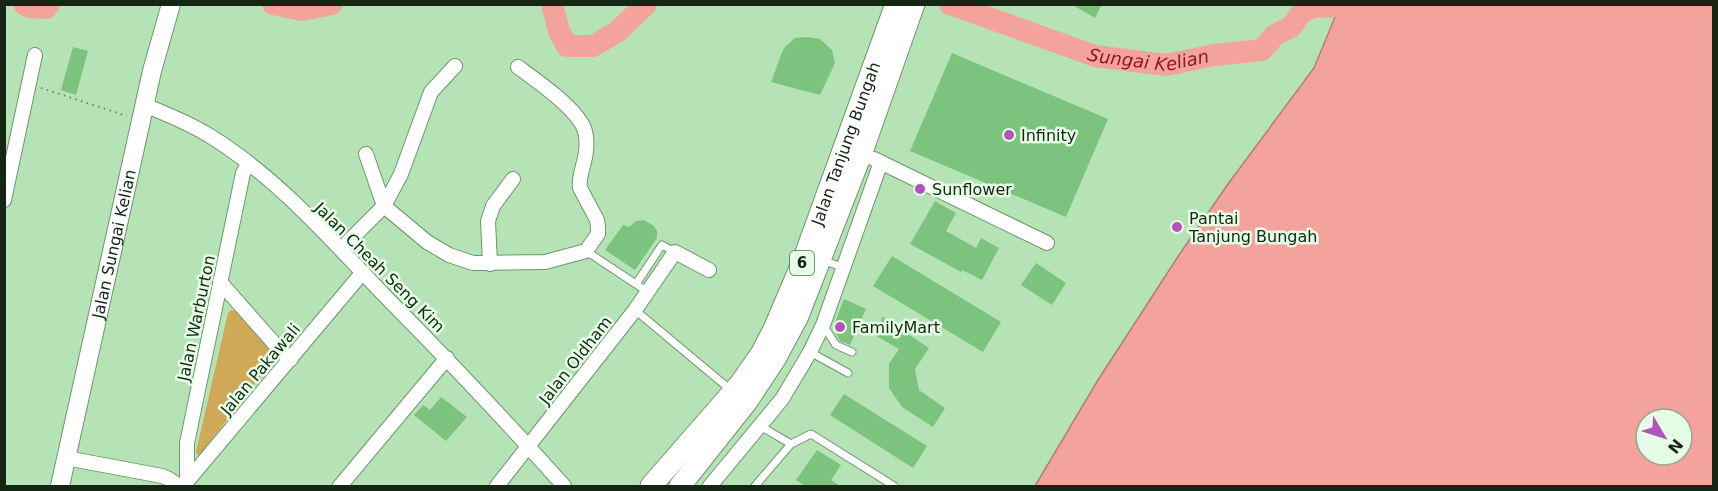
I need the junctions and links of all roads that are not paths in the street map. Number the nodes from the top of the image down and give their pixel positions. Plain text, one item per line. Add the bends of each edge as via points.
1 (171, 4) edge
2 (904, 6) edge
3 (35, 55) dead end
4 (455, 66) dead end
5 (518, 67) dead end
6 (143, 112) junction
7 (862, 152) junction
8 (366, 154) dead end
9 (9, 155) edge
10 (881, 162) junction
11 (249, 163) junction
12 (513, 179) dead end
13 (4, 200) edge
14 (384, 206) junction
15 (1047, 243) dead end
16 (340, 249) junction
17 (586, 251) junction
18 (820, 260) junction
19 (489, 264) junction
20 (842, 267) junction
21 (709, 270) dead end
22 (363, 272) junction
23 (220, 282) junction
24 (642, 288) junction
25 (635, 310) junction
26 (823, 326) junction
27 (810, 352) junction
28 (852, 352) dead end
29 (447, 358) junction
30 (291, 359) junction
31 (848, 373) dead end
32 (733, 392) junction
33 (760, 426) junction
34 (791, 444) junction
35 (529, 447) junction
36 (66, 458) junction
37 (183, 485) edge
38 (60, 486) edge
39 (340, 486) edge
40 (496, 486) edge
41 (564, 486) edge
42 (651, 486) edge
43 (680, 486) edge
44 (710, 486) edge
45 (755, 486) edge
46 (894, 486) edge

1 - 6 street, Jalan Sungai Kelian
2 - 7 main road, Jalan Tanjung Bungah / 6
2 - 32 main road, Jalan Tanjung Bungah / 6 via 786,303 760,354
3 - 9 street
4 - 14 street via 431,92 401,174
5 - 17 street via 582,124 586,152 579,183 598,227 598,234
6 - 11 street, Jalan Cheah Seng Kim via 179,119
6 - 36 street, Jalan Sungai Kelian
7 - 10 street
7 - 18 main road, Jalan Tanjung Bungah / 6
8 - 14 street
9 - 13 street
10 - 15 street
10 - 20 street
11 - 16 street, Jalan Cheah Seng Kim
11 - 23 street, Jalan Warburton via 243,173
12 - 19 street via 493,206 488,221
14 - 16 street
14 - 19 street via 406,227 449,255 472,264
16 - 22 street, Jalan Cheah Seng Kim
17 - 19 street via 545,262
17 - 24 lane
18 - 20 lane
18 - 43 main road, Jalan Tanjung Bungah / 6 via 798,316 775,359
20 - 26 street
21 - 24 street, Jalan Oldham via 675,252
22 - 29 street, Jalan Cheah Seng Kim
22 - 30 street, Jalan Pakawali
23 - 30 street
23 - 37 street, Jalan Warburton via 187,443
24 - 25 street, Jalan Oldham
25 - 32 lane
25 - 35 street, Jalan Oldham
26 - 27 street
26 - 28 lane via 836,345
27 - 31 lane
27 - 33 street via 782,399
29 - 35 street, Jalan Cheah Seng Kim
29 - 39 street
30 - 37 street, Jalan Pakawali
32 - 42 main road, Jalan Tanjung Bungah / 6
33 - 34 lane
33 - 44 street
34 - 45 lane
34 - 46 lane via 811,434
35 - 40 street, Jalan Oldham
35 - 41 street, Jalan Cheah Seng Kim
36 - 37 street via 162,477
36 - 38 street, Jalan Sungai Kelian

